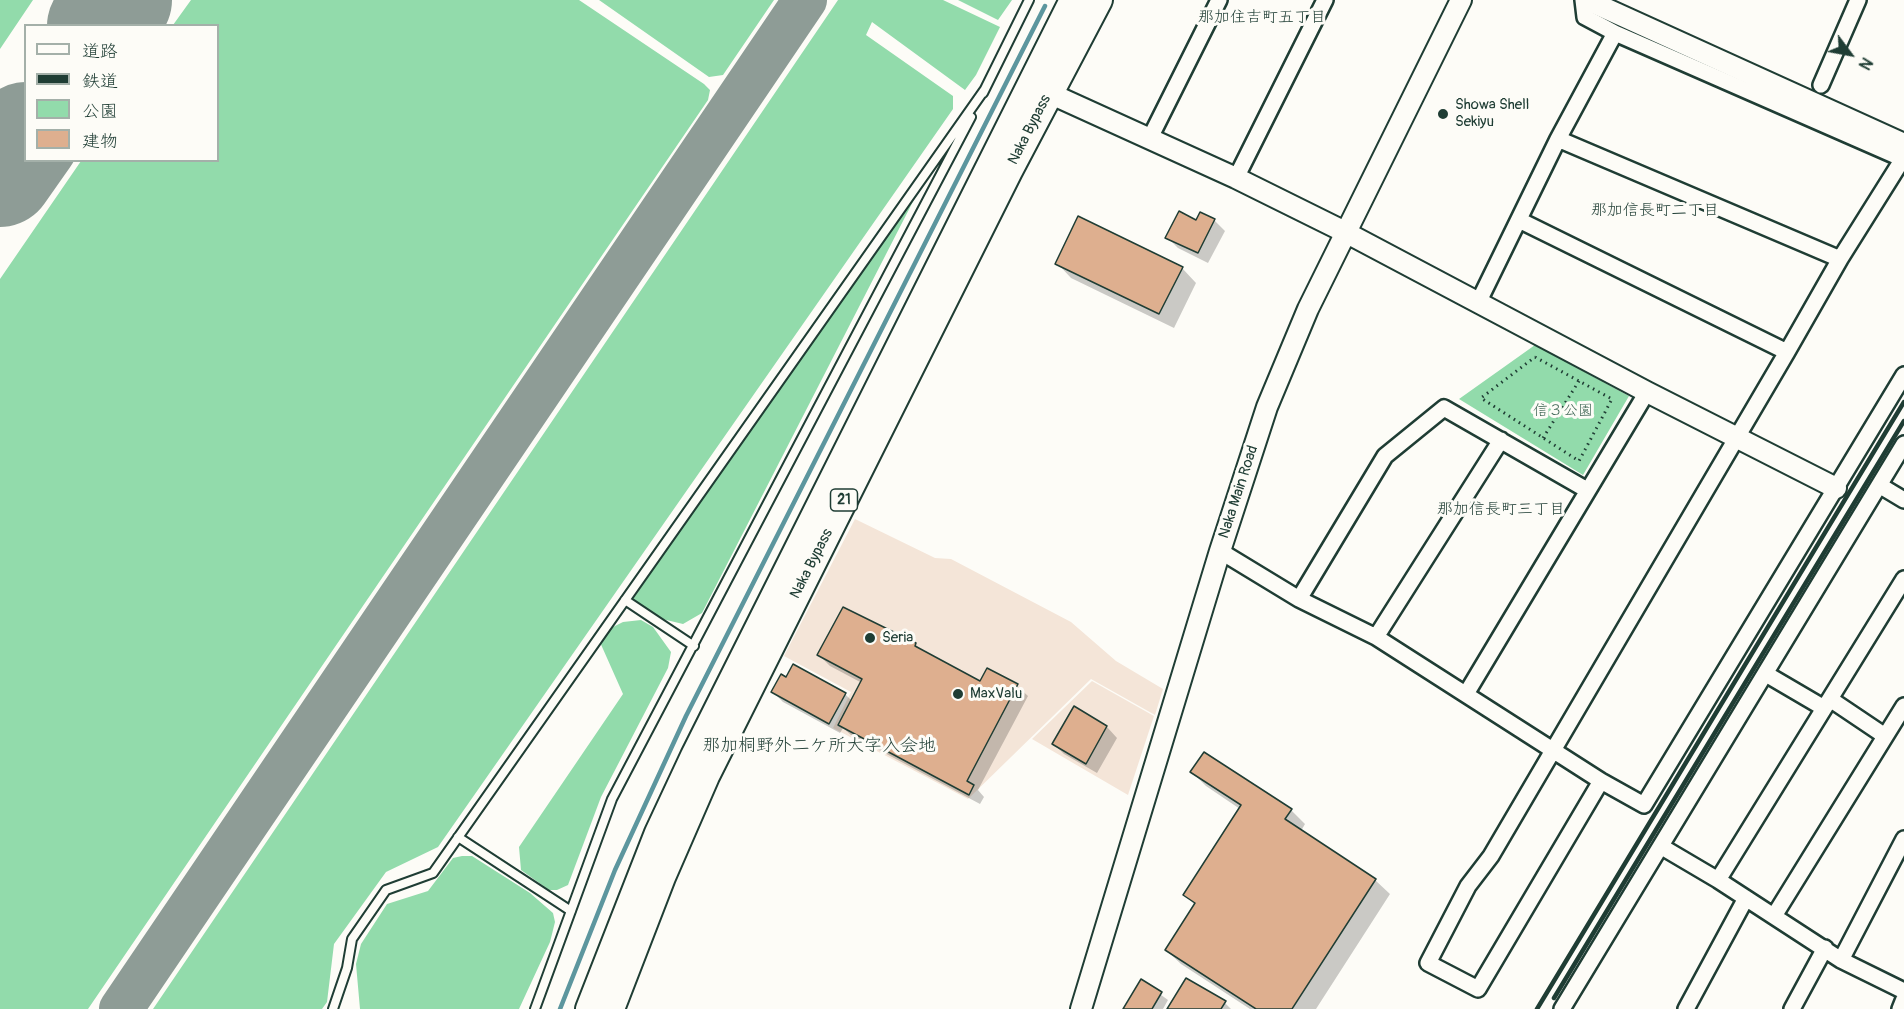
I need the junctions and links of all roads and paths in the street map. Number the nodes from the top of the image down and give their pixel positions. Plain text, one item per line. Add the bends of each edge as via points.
1 (1029, 0) edge
2 (1073, 0) edge
3 (1099, 0) edge
4 (1219, 0) edge
5 (1324, 0) edge
6 (1461, 0) edge
7 (1585, 0) edge
8 (1858, 0) edge
9 (1615, 33) junction
10 (1821, 85) dead end
11 (985, 89) junction
12 (1049, 93) junction
13 (1150, 138) junction
14 (1558, 139) junction
15 (1904, 153) edge
16 (1236, 178) junction
17 (1519, 220) junction
18 (1345, 232) junction
19 (1840, 259) junction
20 (1478, 303) junction
21 (1787, 352) junction
22 (1904, 375) edge
23 (1579, 381) junction
24 (1647, 392) junction
25 (1738, 436) junction
26 (1543, 438) junction
27 (1501, 440) junction
28 (1904, 444) edge
29 (1879, 485) junction
30 (1836, 488) junction
31 (1587, 490) junction
32 (1904, 500) edge
33 (1220, 551) junction
34 (1904, 579) edge
35 (1299, 599) junction
36 (625, 600) junction
37 (1376, 637) junction
38 (694, 646) junction
39 (1766, 674) junction
40 (1466, 694) junction
41 (1827, 704) junction
42 (1904, 706) edge
43 (1886, 736) junction
44 (1552, 749) junction
45 (1601, 781) junction
46 (458, 837) junction
47 (1904, 838) edge
48 (1662, 847) junction
49 (1718, 880) junction
50 (1746, 898) junction
51 (571, 911) junction
52 (1774, 916) junction
53 (1825, 948) junction
54 (1841, 960) junction
55 (1904, 991) edge
56 (1904, 999) edge
57 (333, 1009) edge
58 (535, 1009) edge
59 (589, 1009) edge
60 (611, 1009) edge
61 (1081, 1009) edge
62 (1562, 1009) edge
63 (1686, 1009) edge
64 (1792, 1009) edge
65 (1900, 1009) edge

1 - 11 lane
2 - 59 highway, Naka Bypass / 21 via 694,756 658,833
3 - 12 highway, Naka Bypass / 21
4 - 13 street
5 - 16 street
6 - 18 street, Naka Main Road
7 - 9 street via 1585,17
7 - 15 street via 1612,9
8 - 10 street
9 - 14 street
9 - 15 street
11 - 36 lane
11 - 38 lane
12 - 13 street
12 - 60 highway, Naka Bypass / 21 via 706,776
13 - 16 street
14 - 17 street
14 - 19 street
15 - 19 street
16 - 18 street
17 - 20 street
17 - 21 street
18 - 20 street
18 - 33 street, Naka Main Road via 1267,407
19 - 21 street
20 - 24 street
21 - 25 street
22 - 30 street
23 - 26 path
23 - 26 path via 1612,399 1579,461
23 - 26 path via 1535,357 1481,398
24 - 25 street
24 - 31 street
25 - 30 street
25 - 44 street
27 - 31 street
27 - 35 street via 1444,408 1385,456
27 - 37 street
28 - 29 street
29 - 32 street
29 - 39 street
30 - 45 street via 1644,806
31 - 40 street
33 - 35 street
33 - 61 street, Naka Main Road
34 - 41 street
35 - 37 street
36 - 38 lane
36 - 46 lane
37 - 40 street
38 - 51 lane via 612,799
39 - 41 street
39 - 48 street
40 - 44 street
41 - 43 street
41 - 49 street
42 - 43 street
43 - 52 street
44 - 45 street
44 - 45 street via 1491,856 1468,886 1428,963 1478,989
46 - 51 lane
46 - 57 lane via 433,873 386,890 352,939
47 - 54 street
48 - 49 street
48 - 62 street
49 - 50 street
50 - 52 street
50 - 63 street
51 - 58 lane
52 - 53 street
53 - 54 street
53 - 64 street
54 - 55 street
56 - 65 street

